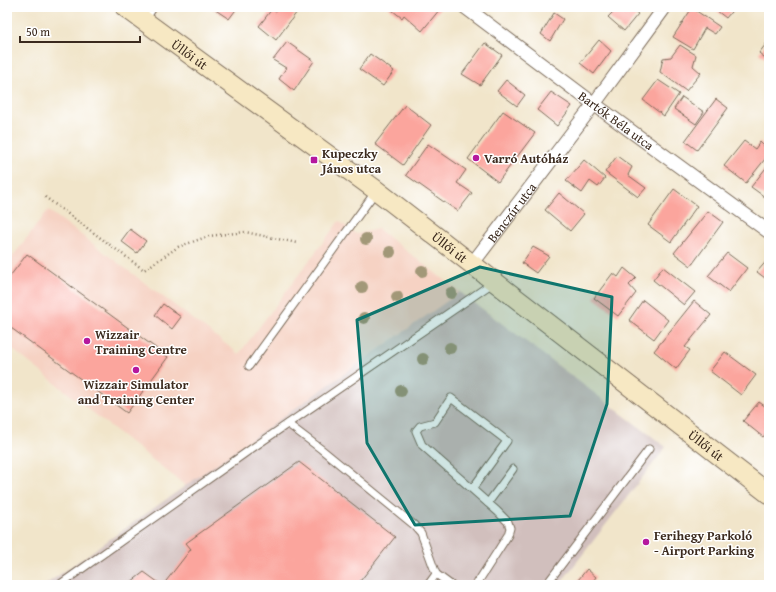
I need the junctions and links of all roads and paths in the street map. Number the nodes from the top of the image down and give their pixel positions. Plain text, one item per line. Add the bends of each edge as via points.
1 (125, 7) edge
2 (466, 7) edge
3 (665, 7) edge
4 (146, 13) edge
5 (594, 104) junction
6 (376, 190) junction
7 (45, 197) dead end
8 (769, 232) edge
9 (297, 243) dead end
10 (472, 264) junction
11 (494, 282) junction
12 (249, 366) dead end
13 (288, 424) junction
14 (649, 449) dead end
15 (512, 469) dead end
16 (472, 489) junction
17 (769, 494) edge
18 (488, 503) junction
19 (436, 574) junction
20 (59, 585) edge
21 (428, 585) edge
22 (451, 585) edge
23 (476, 585) edge
24 (546, 585) edge

1 - 4 main road, Üllői út
2 - 5 street, Bartók Béla utca
3 - 5 street, Benczúr utca
4 - 6 main road, Üllői út
5 - 8 street, Bartók Béla utca
5 - 10 street, Benczúr utca
6 - 10 main road, Üllői út
6 - 12 lane
7 - 9 path via 144,270 178,247 210,236 245,232
10 - 11 main road, Üllői út
11 - 13 lane
11 - 17 main road, Üllői út
13 - 19 lane via 414,525 421,533
13 - 20 lane
14 - 24 lane
15 - 18 lane
16 - 16 lane via 422,445 416,431 420,426 435,422 451,398 507,441
16 - 18 lane
18 - 23 lane via 508,522 510,528
19 - 21 lane
19 - 22 lane

